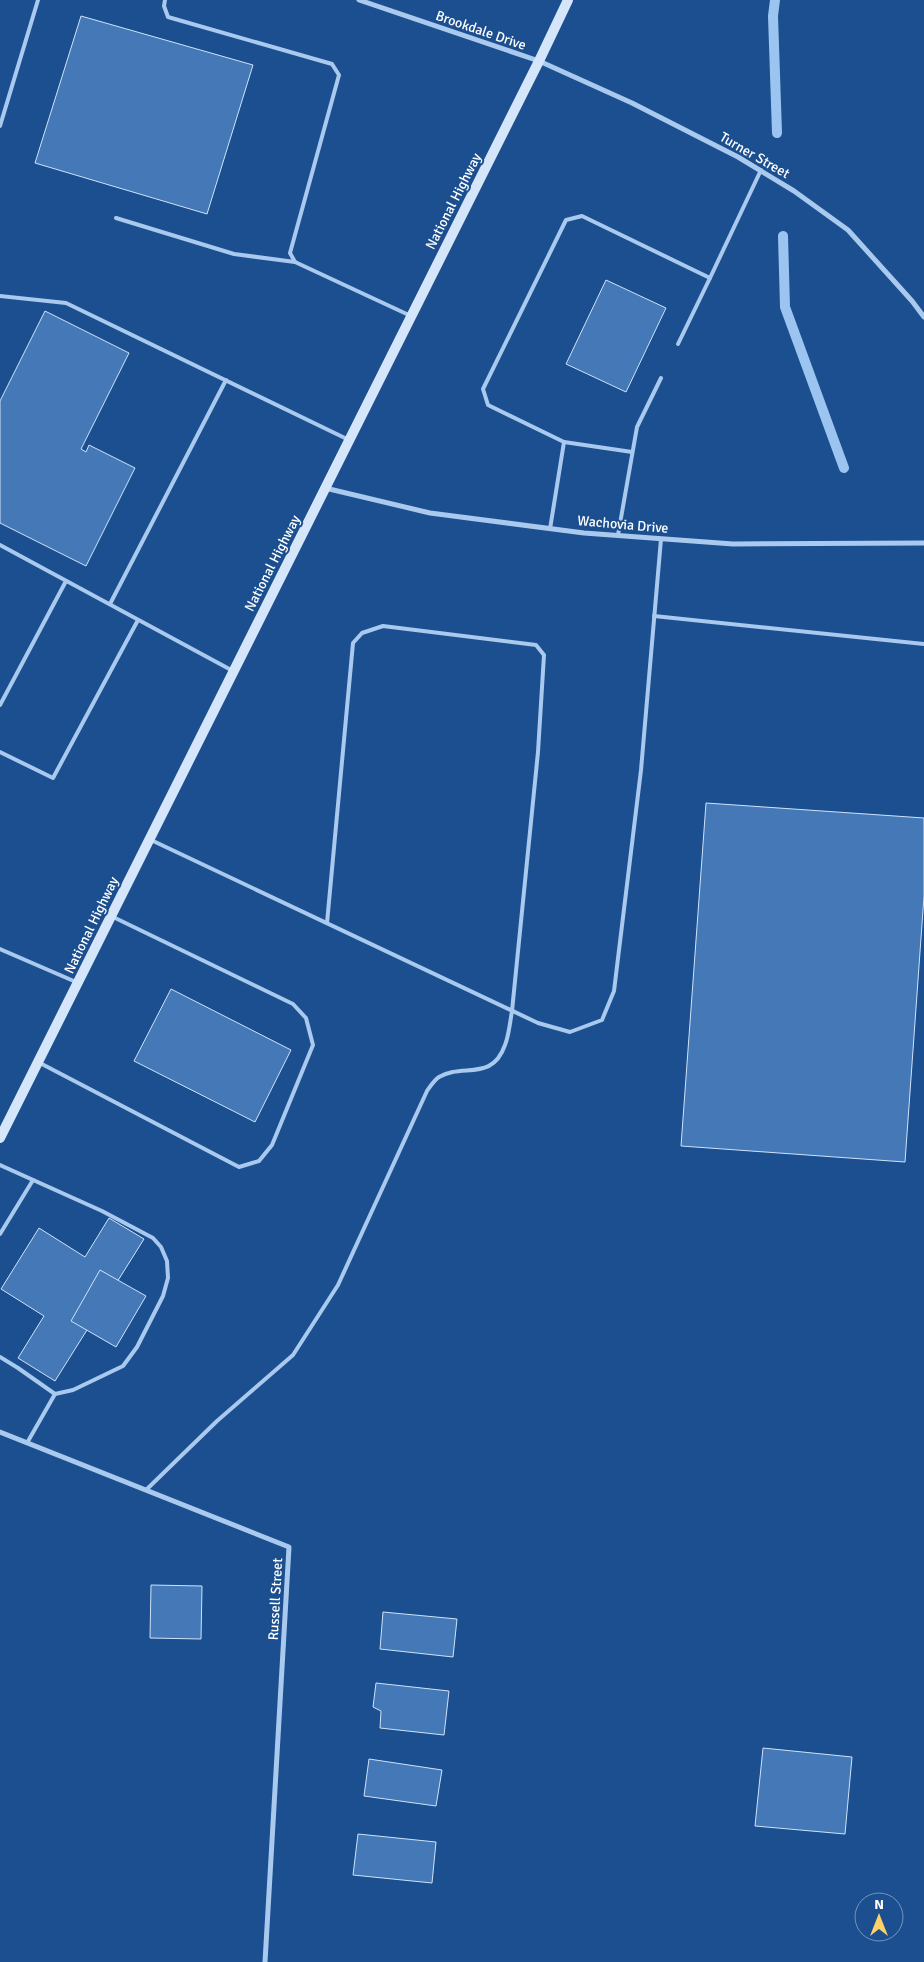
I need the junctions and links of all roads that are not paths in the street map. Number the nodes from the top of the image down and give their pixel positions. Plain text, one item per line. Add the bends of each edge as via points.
1 (38, 0) edge
2 (165, 0) edge
3 (359, 0) edge
4 (568, 0) edge
5 (539, 61) junction
6 (0, 126) edge
7 (761, 170) junction
8 (116, 218) dead end
9 (295, 262) junction
10 (710, 278) junction
11 (0, 296) edge
12 (411, 316) junction
13 (924, 317) edge
14 (678, 344) dead end
15 (661, 378) dead end
16 (226, 380) junction
17 (349, 440) junction
18 (564, 442) junction
19 (632, 452) junction
20 (325, 488) junction
21 (550, 529) junction
22 (618, 536) junction
23 (661, 539) junction
24 (924, 543) edge
25 (0, 545) edge
26 (66, 580) junction
27 (110, 604) junction
28 (654, 616) junction
29 (138, 620) junction
30 (924, 644) edge
31 (233, 671) junction
32 (0, 705) edge
33 (0, 752) edge
34 (149, 839) junction
35 (111, 916) junction
36 (327, 923) junction
37 (0, 948) edge
38 (78, 983) junction
39 (512, 1011) junction
40 (38, 1062) junction
41 (0, 1138) edge
42 (0, 1165) edge
43 (33, 1180) junction
44 (0, 1234) edge
45 (0, 1357) edge
46 (55, 1394) junction
47 (0, 1432) edge
48 (26, 1443) junction
49 (146, 1490) junction
50 (265, 1962) edge

1 - 6 lane
2 - 9 lane via 168,17 332,64 339,74 290,253
3 - 5 street, Brookdale Drive
4 - 5 main road, National Highway
5 - 7 street, Turner Street via 632,103
5 - 12 main road, National Highway
7 - 10 lane
7 - 13 street, Turner Street via 848,230
8 - 9 lane via 234,254
9 - 12 lane
10 - 14 lane
10 - 18 lane via 582,216 566,220 483,389 488,405
11 - 16 lane via 66,303
12 - 17 main road, National Highway
15 - 19 lane via 637,426
16 - 17 lane
16 - 27 lane
17 - 20 main road, National Highway
18 - 19 lane
18 - 21 lane
19 - 22 lane
20 - 21 street, Wachovia Drive via 430,514
20 - 31 main road, National Highway
21 - 22 street, Wachovia Drive
22 - 23 street, Wachovia Drive
23 - 24 street, Wachovia Drive via 733,544
23 - 28 lane
25 - 26 lane
26 - 27 lane
26 - 32 lane
27 - 29 lane
28 - 30 lane
28 - 39 lane via 641,770 614,991 602,1020 570,1032
29 - 31 lane
29 - 33 lane via 53,778
31 - 34 main road, National Highway
34 - 35 main road, National Highway
34 - 36 lane
35 - 38 main road, National Highway
35 - 40 lane via 293,1004 306,1018 313,1045 272,1145 259,1161 239,1167
36 - 39 lane
36 - 39 lane via 353,643 362,633 383,626 536,645 544,655 539,742
37 - 38 lane
38 - 40 main road, National Highway
39 - 49 lane via 505,1045 498,1060 486,1068 438,1077 427,1092 338,1284 293,1355
40 - 41 main road, National Highway
42 - 43 lane
43 - 44 lane
43 - 46 lane via 153,1238 161,1246 167,1261 168,1278 163,1296 137,1347 123,1366 73,1390
45 - 46 lane
46 - 48 lane
47 - 48 street, Russell Street
48 - 49 street, Russell Street
49 - 50 street, Russell Street via 289,1547

